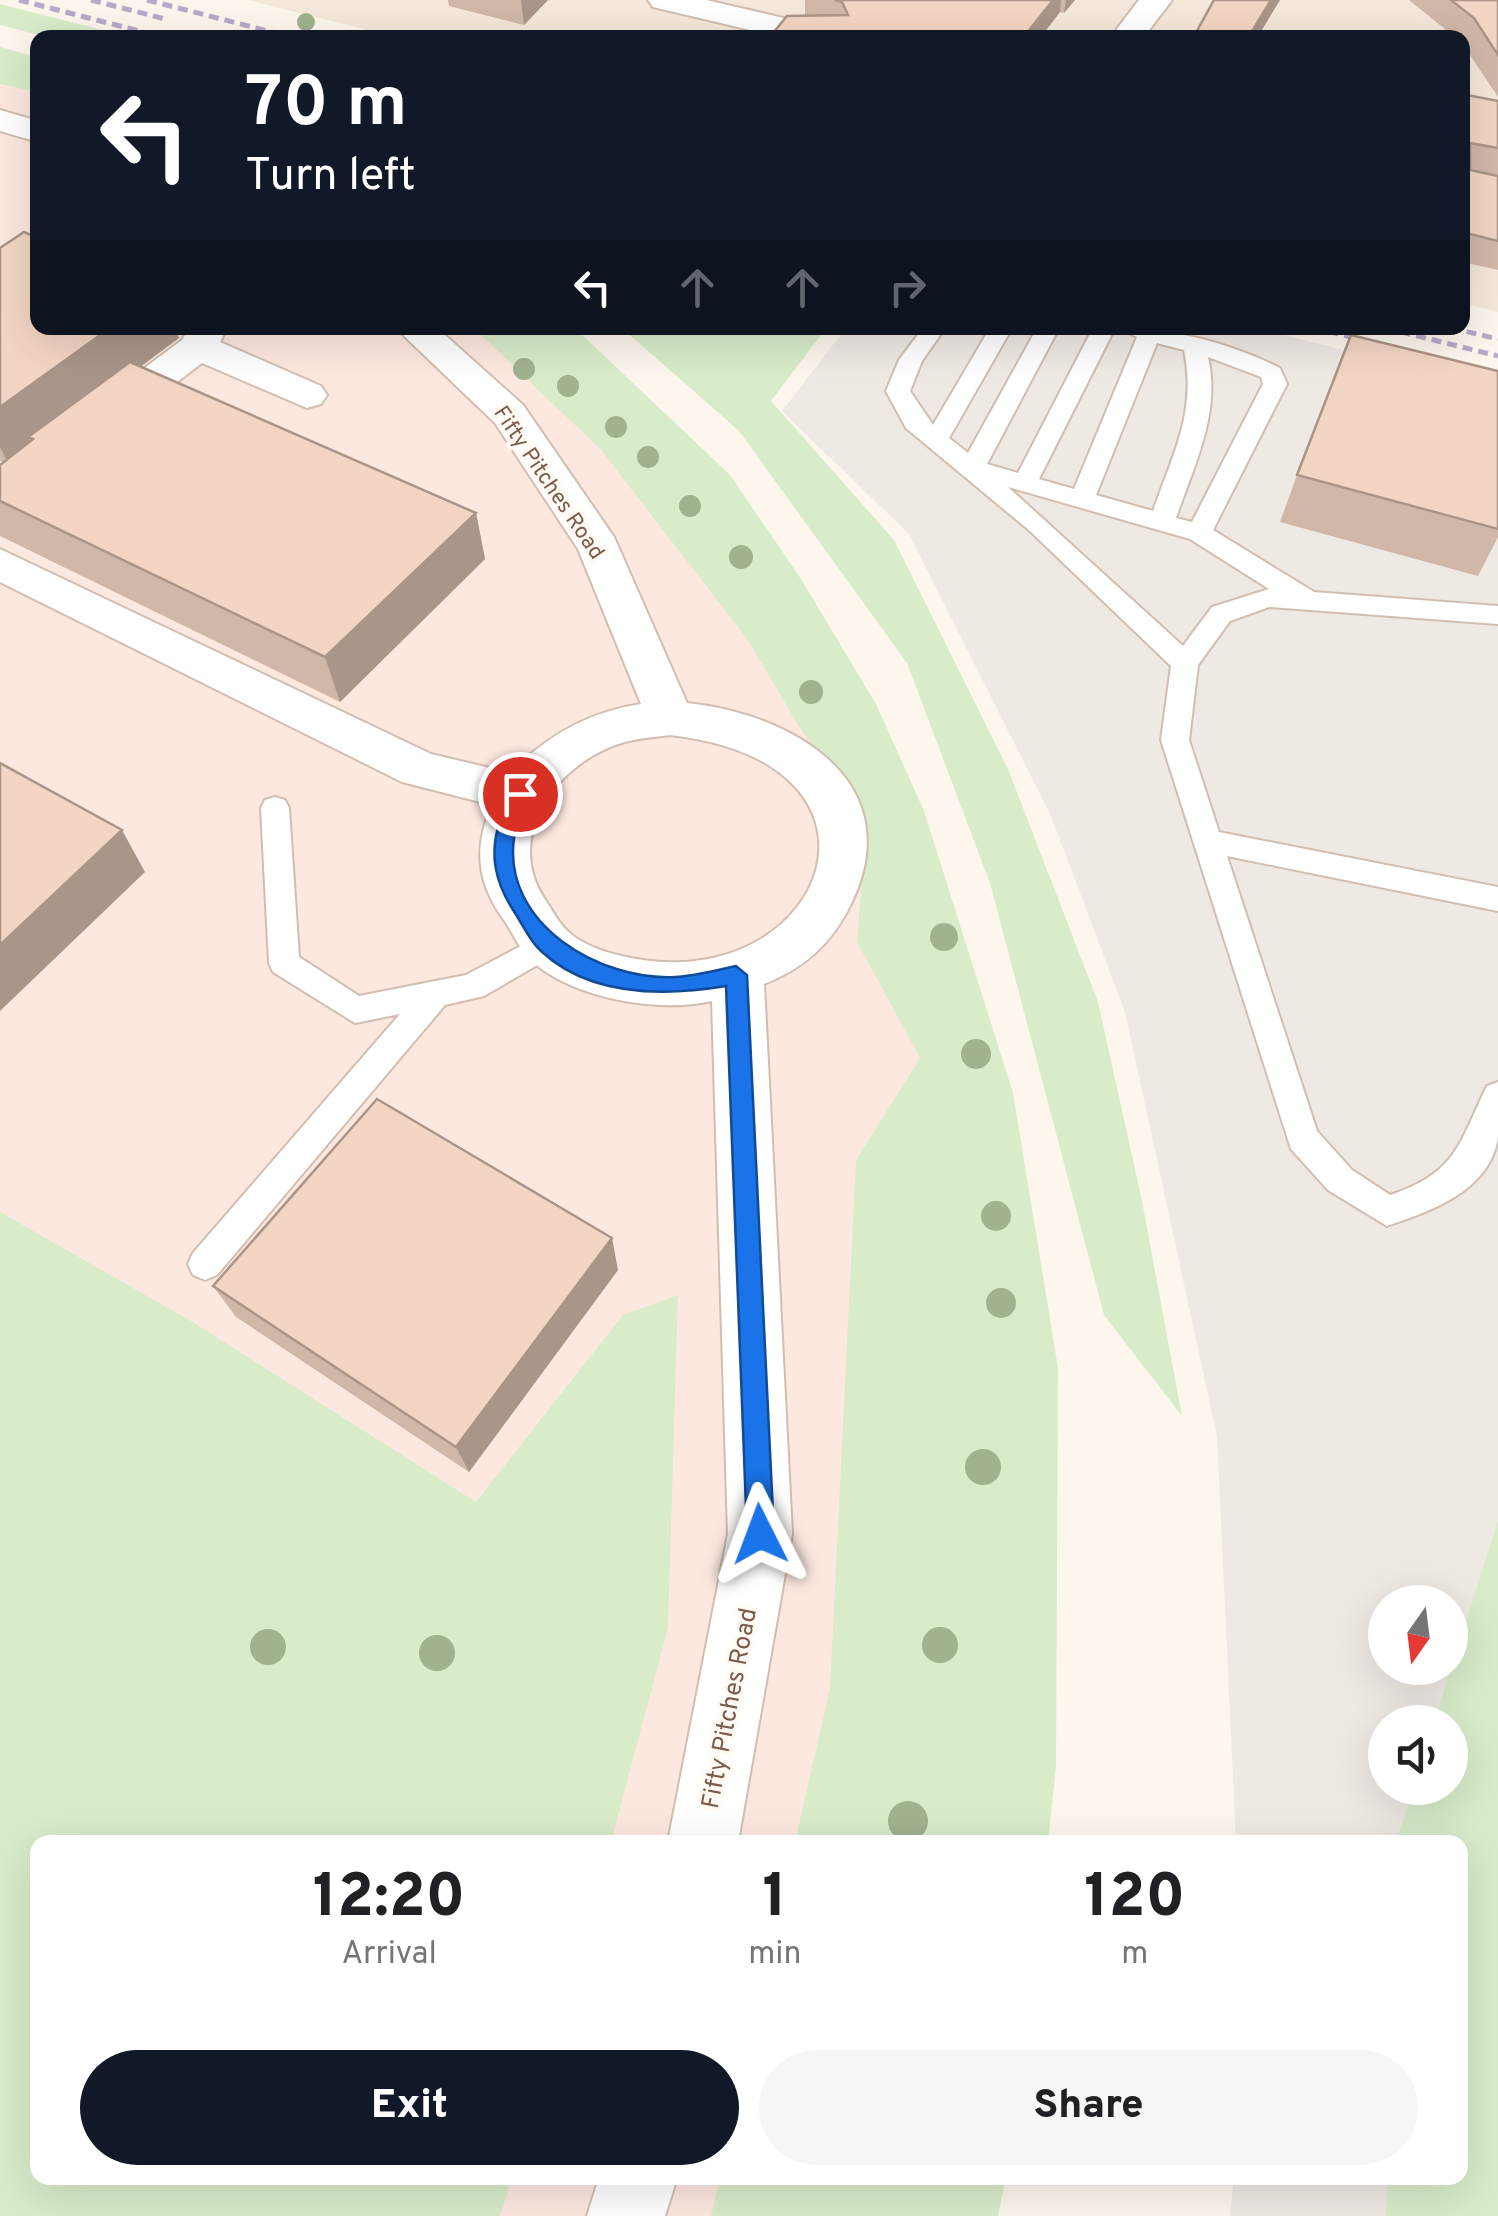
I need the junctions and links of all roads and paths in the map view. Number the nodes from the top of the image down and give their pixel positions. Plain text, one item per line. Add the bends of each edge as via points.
1 (664, 0) edge
2 (1156, 0) edge
3 (793, 30) edge
4 (1132, 30) edge
5 (0, 120) edge
6 (30, 129) edge
7 (423, 335) edge
8 (929, 335) edge
9 (997, 335) edge
10 (1044, 335) edge
11 (1100, 335) edge
12 (1138, 335) edge
13 (1158, 335) edge
14 (203, 337) edge
15 (1194, 345) junction
16 (307, 395) dead end
17 (936, 440) junction
18 (972, 468) junction
19 (1024, 483) junction
20 (0, 497) edge
21 (1082, 500) junction
22 (1162, 521) junction
23 (1199, 533) junction
24 (0, 564) edge
25 (1310, 601) junction
26 (1486, 614) edge
27 (1498, 632) edge
28 (1186, 663) junction
29 (670, 718) junction
30 (520, 794) junction
31 (274, 808) dead end
32 (1207, 841) junction
33 (1498, 899) edge
34 (547, 944) junction
35 (736, 975) junction
36 (436, 994) junction
37 (1498, 1096) edge
38 (205, 1264) dead end
39 (704, 1835) edge
40 (636, 2185) edge
41 (626, 2216) edge

1 - 3 street
2 - 4 street
5 - 6 street
7 - 29 street, Fifty Pitches Road via 509,414 599,547
8 - 17 lane via 898,391 915,423
9 - 17 lane
10 - 18 lane
11 - 19 lane
12 - 21 lane
13 - 15 lane
14 - 16 street
14 - 20 street
15 - 22 lane via 1203,385 1198,418
15 - 23 lane via 1248,361 1272,373 1275,384
17 - 18 lane
18 - 19 lane
18 - 28 lane
19 - 21 lane
21 - 22 lane
22 - 23 lane
23 - 25 lane
24 - 30 street via 419,769
25 - 26 lane
25 - 28 lane via 1268,598 1221,614
26 - 27 lane
28 - 32 lane via 1175,740
29 - 30 street via 612,728 584,742 555,757
29 - 35 street via 726,723 764,735 807,764 833,796 846,840 845,868 812,930 766,964
30 - 34 street via 504,838 507,884
31 - 36 lane via 284,964 355,1010
32 - 33 lane
32 - 37 lane via 1303,1139 1340,1180 1388,1211 1436,1196 1478,1154
34 - 35 street via 576,963 634,983 675,986
34 - 36 lane via 472,987
35 - 39 street, Fifty Pitches Road via 760,1534
36 - 38 lane
40 - 41 street

